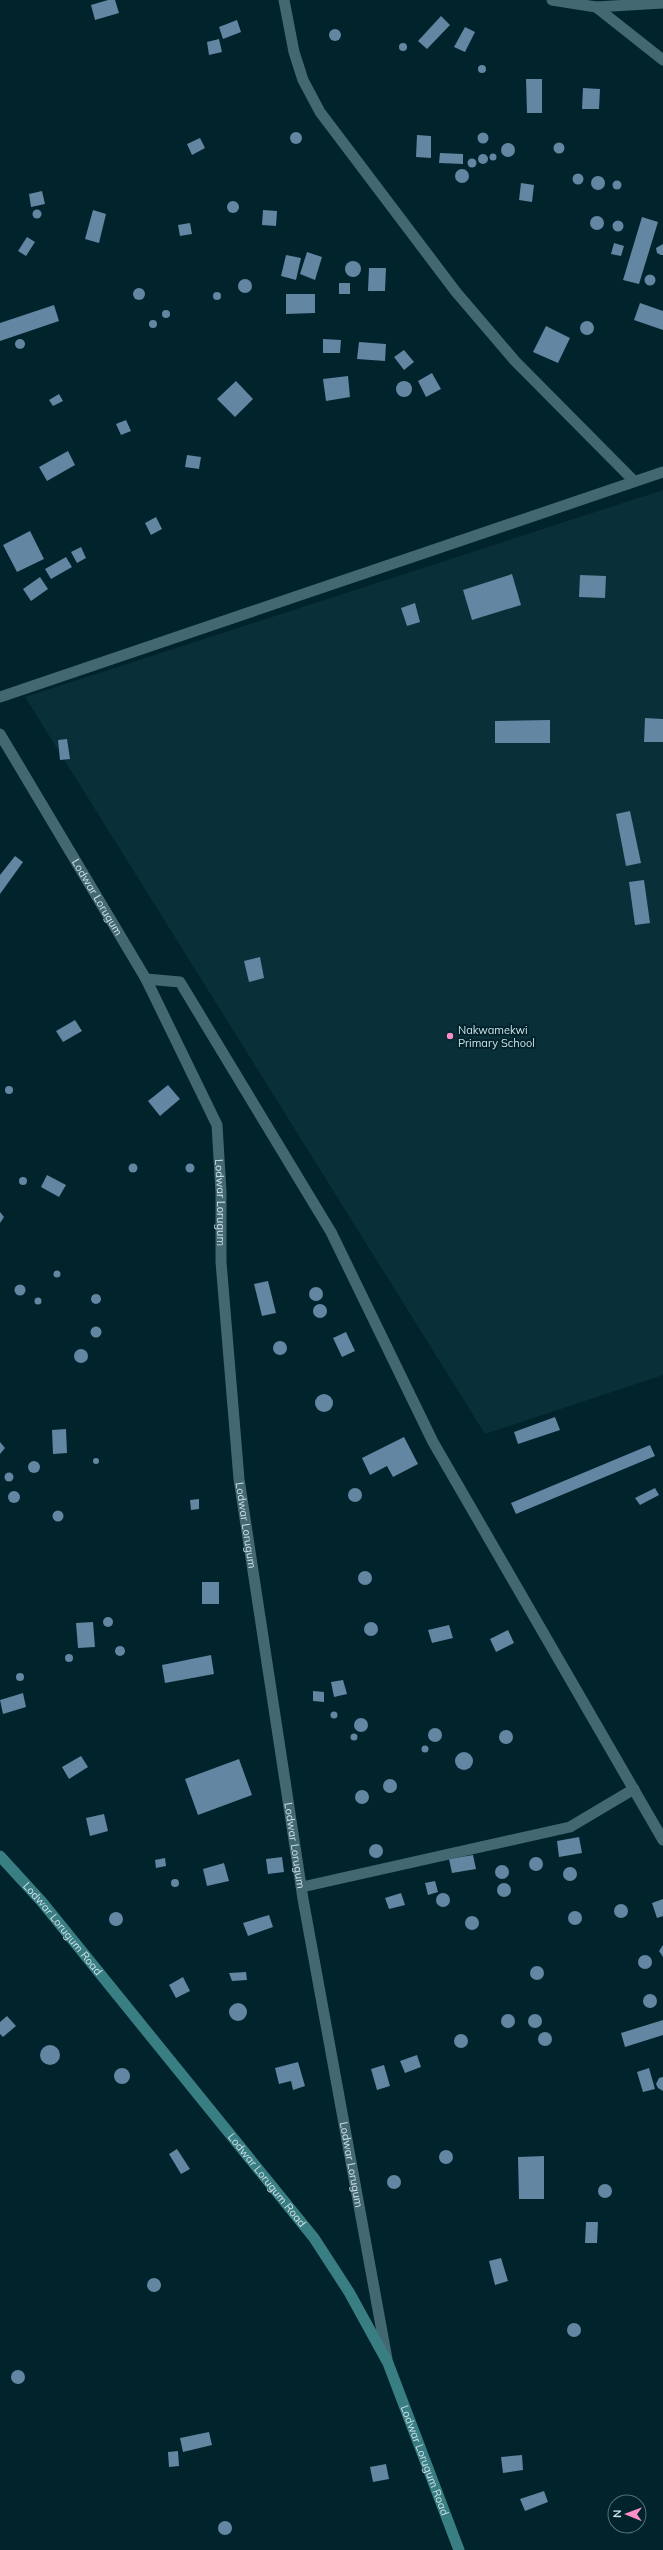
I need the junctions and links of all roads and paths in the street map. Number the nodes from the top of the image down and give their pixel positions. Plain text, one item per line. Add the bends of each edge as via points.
1 (284, 0) edge
2 (552, 0) edge
3 (663, 3) edge
4 (596, 7) junction
5 (663, 60) edge
6 (663, 472) edge
7 (634, 481) junction
8 (0, 697) edge
9 (0, 734) edge
10 (146, 979) junction
11 (634, 1789) junction
12 (663, 1840) edge
13 (0, 1856) edge
14 (302, 1887) junction
15 (388, 2363) junction
16 (459, 2550) edge

1 - 7 street via 294,52 303,80 320,112 456,292 515,360
2 - 4 street
3 - 4 street
4 - 5 street
6 - 7 street
7 - 8 street
9 - 10 street, Lodwar Lorugum
10 - 11 street via 180,982 331,1232 433,1442
10 - 14 street, Lodwar Lorugum via 217,1125 221,1254 239,1479
11 - 12 street
11 - 14 street via 570,1827
13 - 15 main road, Lodwar Lorugum Road via 42,1902 314,2238 349,2292
14 - 15 street, Lodwar Lorugum
15 - 16 main road, Lodwar Lorugum Road

